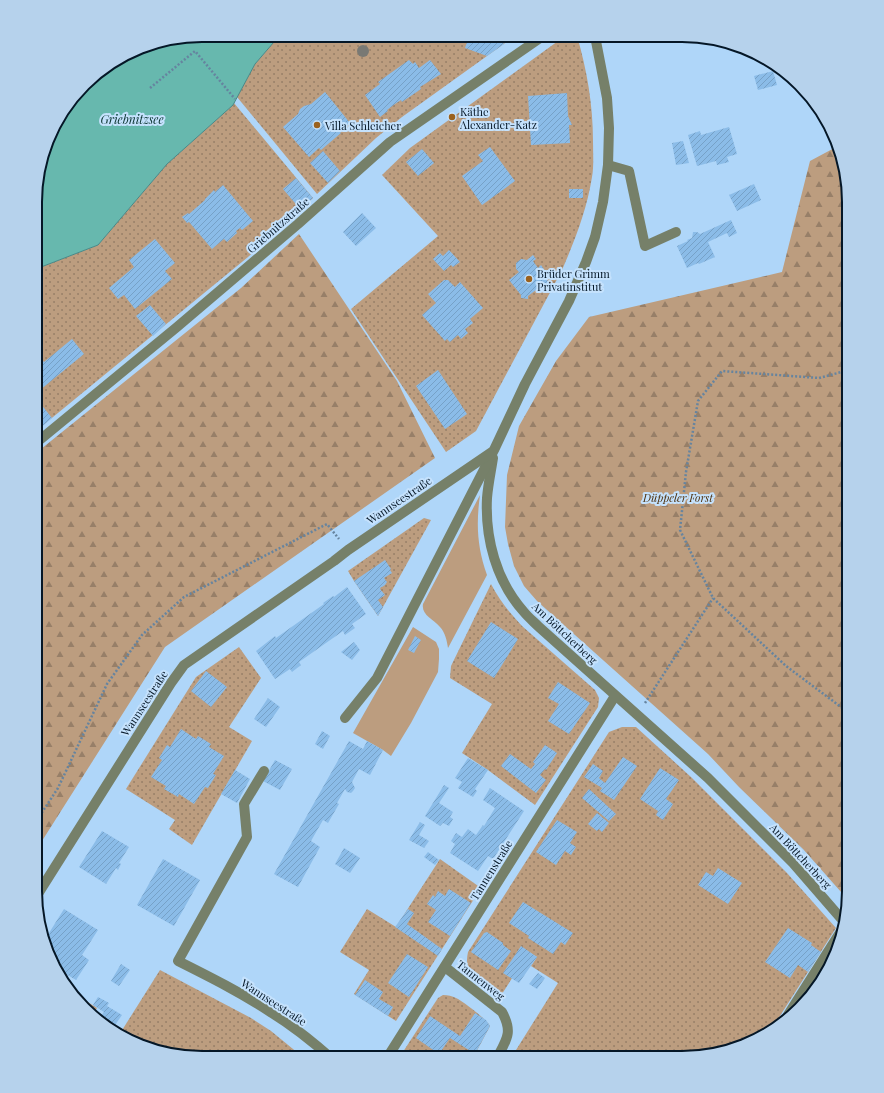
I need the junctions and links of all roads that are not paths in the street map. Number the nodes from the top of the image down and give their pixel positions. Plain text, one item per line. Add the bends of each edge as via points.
1 (534, 42) edge
2 (596, 42) edge
3 (608, 165) junction
4 (676, 232) dead end
5 (42, 438) edge
6 (494, 450) junction
7 (615, 696) junction
8 (345, 718) dead end
9 (264, 771) dead end
10 (42, 887) edge
11 (840, 918) edge
12 (834, 943) edge
13 (445, 967) junction
14 (795, 1004) edge
15 (323, 1051) edge
16 (391, 1051) edge
17 (501, 1051) edge

1 - 5 street, Griebnitzstraße via 390,142 304,219
2 - 3 street via 607,98
3 - 4 street via 629,171 645,246
3 - 6 street via 603,202 586,262
6 - 7 street, Am Böttcherberg via 487,498 487,527 499,572 523,612
6 - 8 street via 377,678
6 - 10 street, Wannseestraße via 184,665
7 - 11 street, Am Böttcherberg via 708,778 793,863
7 - 13 street, Tannenstraße
9 - 15 street, Wannseestraße via 244,804 247,837 178,961 228,986 273,1013
12 - 14 street
13 - 16 street, Tannenstraße
13 - 17 street, Tannenweg via 502,1012 508,1029 507,1039

